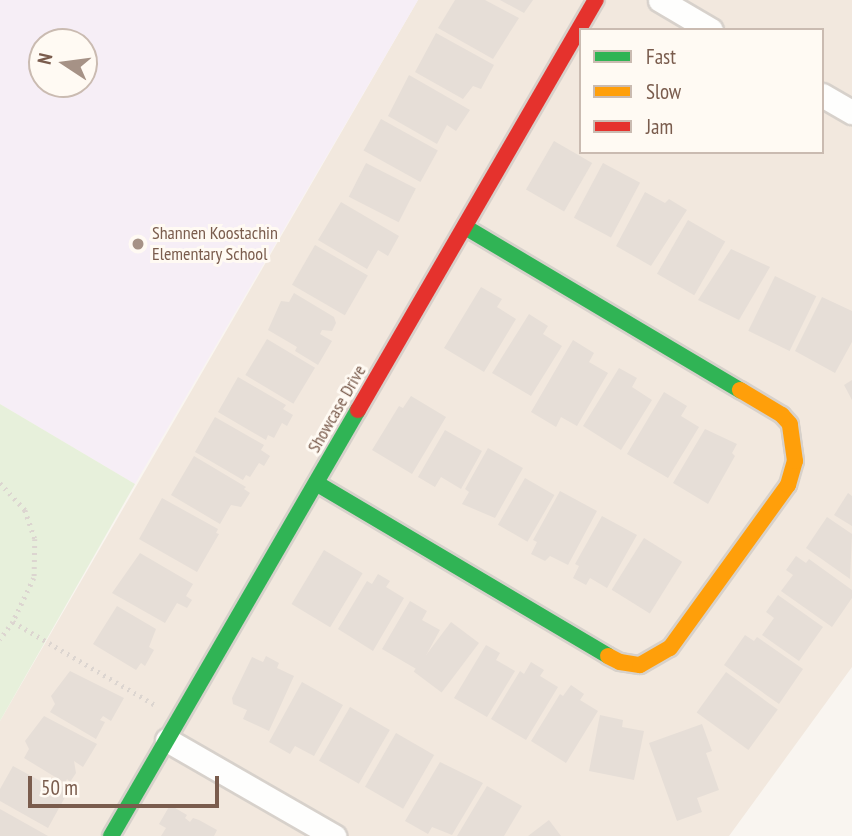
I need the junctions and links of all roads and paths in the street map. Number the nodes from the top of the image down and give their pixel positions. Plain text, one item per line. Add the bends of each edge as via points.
1 (596, 0) edge
2 (660, 0) edge
3 (580, 28) edge
4 (708, 28) edge
5 (579, 29) edge
6 (824, 96) edge
7 (852, 113) edge
8 (465, 226) junction
9 (0, 483) edge
10 (316, 483) junction
11 (13, 622) junction
12 (0, 640) edge
13 (156, 705) dead end
14 (167, 740) junction
15 (111, 836) edge
16 (334, 836) edge

1 - 3 street, Showcase Drive
2 - 4 street
5 - 8 street, Showcase Drive
6 - 7 street
8 - 10 street, Showcase Drive
8 - 10 street via 782,415 794,441 795,461 788,485 670,648 640,665 600,652
9 - 11 path via 25,510 35,539 34,578
10 - 14 street, Showcase Drive
11 - 12 path
11 - 13 path
14 - 15 street, Showcase Drive
14 - 16 street

